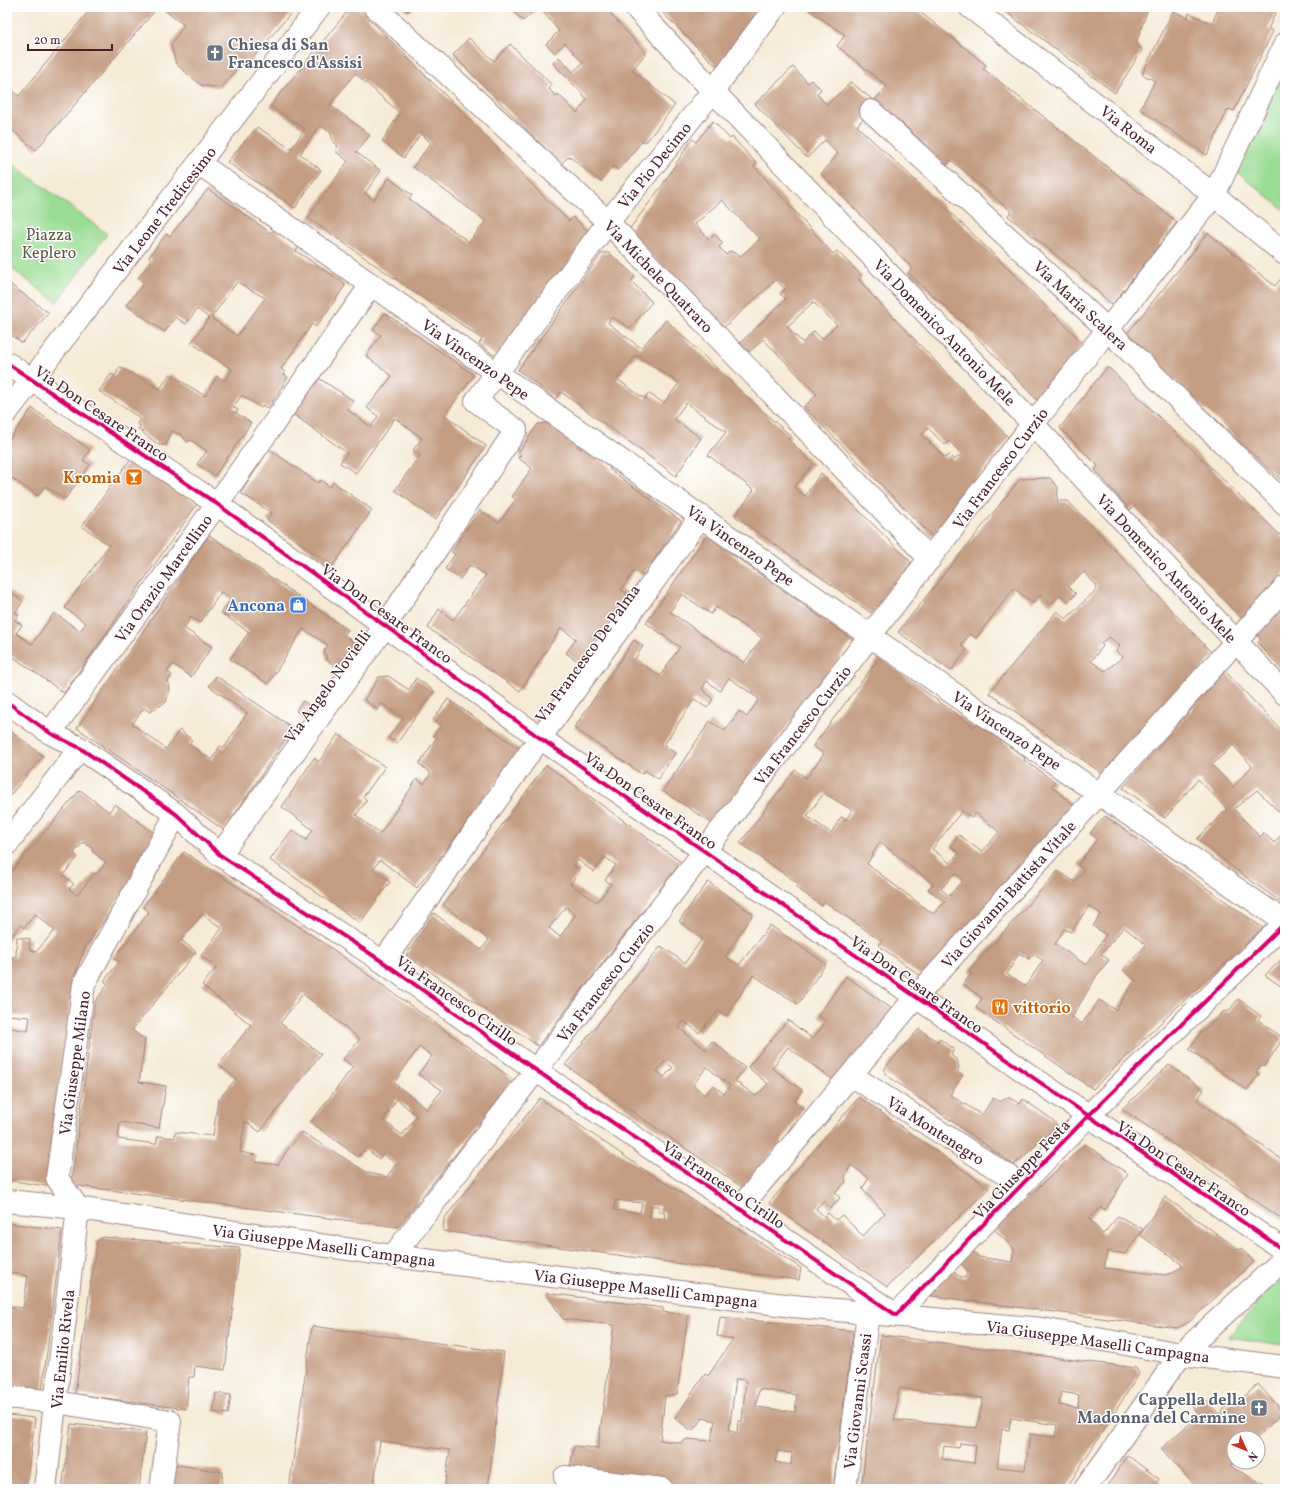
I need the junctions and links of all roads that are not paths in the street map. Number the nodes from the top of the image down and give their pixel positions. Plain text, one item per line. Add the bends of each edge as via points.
1 (319, 7) edge
2 (375, 7) edge
3 (635, 7) edge
4 (775, 7) edge
5 (970, 7) edge
6 (1285, 44) edge
7 (713, 91) junction
8 (871, 111) dead end
9 (200, 164) junction
10 (1214, 195) junction
11 (608, 222) junction
12 (1285, 254) edge
13 (371, 285) junction
14 (1107, 329) junction
15 (7, 363) edge
16 (497, 374) junction
17 (32, 381) junction
18 (476, 401) joint
19 (7, 412) edge
20 (1033, 424) junction
21 (217, 504) junction
22 (1285, 504) edge
23 (701, 516) junction
24 (930, 560) junction
25 (1285, 586) edge
26 (385, 626) junction
27 (870, 636) junction
28 (1236, 641) junction
29 (1285, 694) edge
30 (7, 702) edge
31 (50, 733) junction
32 (540, 738) junction
33 (80, 748) junction
34 (1099, 793) junction
35 (176, 814) junction
36 (7, 844) edge
37 (705, 852) junction
38 (220, 855) junction
39 (1285, 923) edge
40 (383, 962) junction
41 (915, 998) junction
42 (537, 1071) junction
43 (851, 1075) junction
44 (1088, 1116) junction
45 (1022, 1185) junction
46 (7, 1201) edge
47 (78, 1208) junction
48 (739, 1209) junction
49 (1285, 1251) edge
50 (393, 1256) junction
51 (1285, 1258) edge
52 (868, 1313) junction
53 (896, 1315) junction
54 (1181, 1354) junction
55 (1285, 1367) edge
56 (7, 1397) edge
57 (56, 1402) junction
58 (565, 1476) dead end
59 (45, 1489) edge
60 (161, 1489) edge
61 (662, 1489) edge
62 (845, 1489) edge
63 (1085, 1489) edge

1 - 9 street, Via Leone Tredicesimo
2 - 11 street, Via Michele Quatraro
3 - 7 street, Via Domenico Antonio Mele
4 - 7 street, Via Pio Decimo
5 - 10 street, Via Roma
6 - 10 street, Via Francesco Curzio
7 - 11 street, Via Pio Decimo
7 - 20 street, Via Domenico Antonio Mele
8 - 14 street, Via Maria Scalera
9 - 13 street, Via Vincenzo Pepe
9 - 17 street, Via Leone Tredicesimo
10 - 12 street, Via Roma
10 - 14 street, Via Francesco Curzio
11 - 16 street, Via Pio Decimo
11 - 24 street, Via Michele Quatraro
13 - 16 street, Via Vincenzo Pepe
13 - 21 street, Via Orazio Marcellino
14 - 20 street, Via Francesco Curzio
14 - 22 street, Via Maria Scalera
15 - 17 street, Via Don Cesare Franco
16 - 18 street, Via Pio Decimo
16 - 23 street, Via Vincenzo Pepe
17 - 19 street, Via Leone Tredicesimo
17 - 21 street, Via Don Cesare Franco
18 - 26 street, Via Angelo Novielli via 516,430
20 - 24 street, Via Francesco Curzio
20 - 28 street, Via Domenico Antonio Mele
21 - 26 street, Via Don Cesare Franco
21 - 31 street, Via Orazio Marcellino
23 - 27 street, Via Vincenzo Pepe
23 - 32 street, Via Francesco De Palma
24 - 27 street, Via Francesco Curzio
25 - 28 street, Via Giovanni Battista Vitale
26 - 32 street, Via Don Cesare Franco
26 - 38 street, Via Angelo Novielli
27 - 34 street, Via Vincenzo Pepe
27 - 37 street, Via Francesco Curzio
28 - 29 street, Via Domenico Antonio Mele
28 - 34 street, Via Giovanni Battista Vitale
30 - 31 street, Via Francesco Cirillo
31 - 33 street, Via Francesco Cirillo
32 - 37 street, Via Don Cesare Franco
32 - 40 street, Via Francesco De Palma
33 - 35 street, Via Francesco Cirillo
33 - 36 street
34 - 39 street, Via Vincenzo Pepe
34 - 41 street, Via Giovanni Battista Vitale
35 - 38 street, Via Francesco Cirillo
35 - 47 street, Via Giuseppe Milano via 84,984 57,1178
37 - 41 street, Via Don Cesare Franco
37 - 42 street, Via Francesco Curzio
38 - 40 street, Via Francesco Cirillo
39 - 44 street, Via Giuseppe Festa
40 - 42 street, Via Francesco Cirillo
41 - 43 street, Via Giovanni Battista Vitale
41 - 44 street, Via Don Cesare Franco
42 - 48 street, Via Francesco Cirillo
42 - 50 street, Via Francesco Curzio
43 - 45 street, Via Montenegro
43 - 48 street, Via Giovanni Battista Vitale
44 - 45 street, Via Giuseppe Festa
44 - 49 street, Via Don Cesare Franco
45 - 53 street, Via Giuseppe Festa
46 - 47 street, Via Giuseppe Maselli Campagna
47 - 50 street, Via Giuseppe Maselli Campagna
47 - 57 street, Via Emilio Rivela
48 - 53 street, Via Francesco Cirillo
50 - 52 street, Via Giuseppe Maselli Campagna
51 - 54 street
52 - 53 street, Via Giuseppe Maselli Campagna
52 - 62 street, Via Giovanni Scassi
53 - 54 street, Via Giuseppe Maselli Campagna via 1042,1329
54 - 55 street, Via Giuseppe Maselli Campagna
54 - 63 street
56 - 57 street
57 - 59 street, Via Emilio Rivela
57 - 60 street via 170,1421
58 - 61 street

